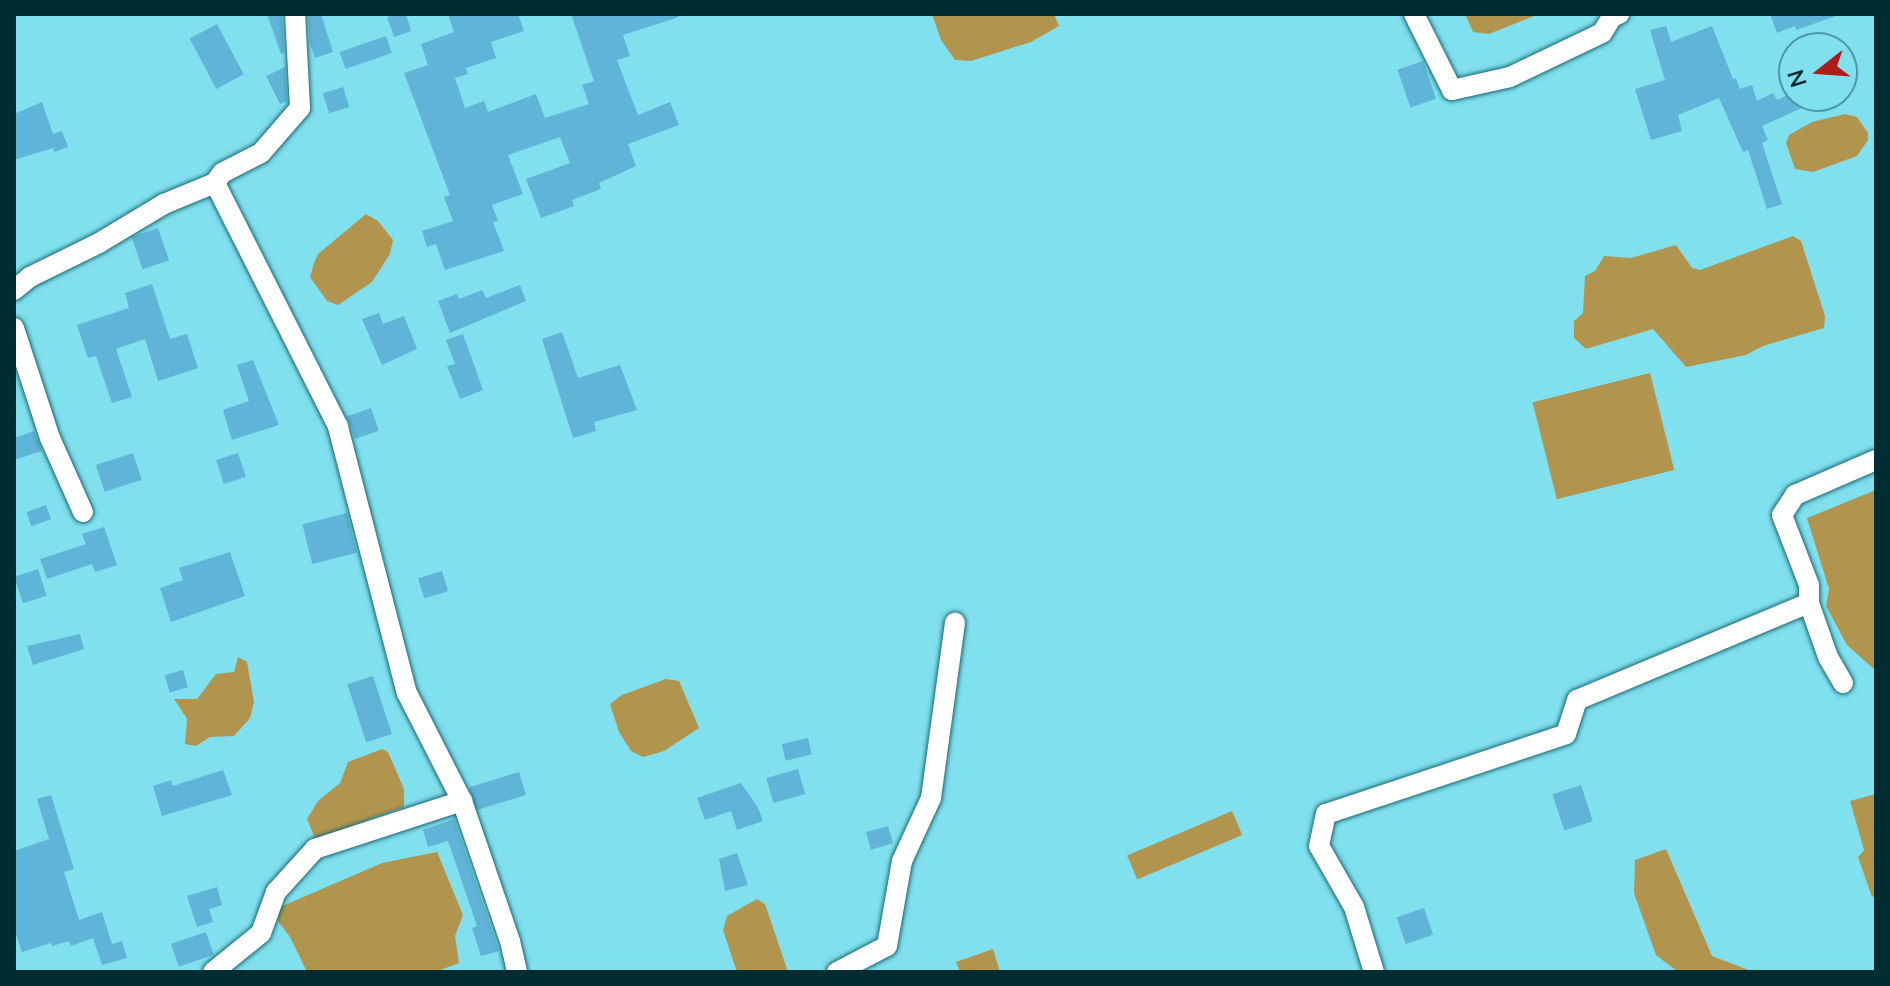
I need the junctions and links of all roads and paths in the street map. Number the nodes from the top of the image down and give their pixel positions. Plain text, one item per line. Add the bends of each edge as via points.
1 (295, 14) edge
2 (1414, 14) edge
3 (1619, 14) edge
4 (215, 183) junction
5 (14, 290) edge
6 (14, 328) edge
7 (1876, 460) edge
8 (83, 512) dead end
9 (1809, 603) junction
10 (955, 623) dead end
11 (1843, 683) dead end
12 (462, 801) junction
13 (213, 972) edge
14 (517, 972) edge
15 (837, 972) edge
16 (1374, 972) edge

1 - 4 street via 300,108 261,153 222,173
2 - 3 street via 1452,90 1510,77 1602,33
4 - 5 street via 164,204
4 - 12 street via 338,427 407,693
6 - 8 street via 50,438
7 - 9 street via 1795,495 1782,515 1809,585
9 - 11 street
9 - 16 street via 1577,700 1566,734 1326,814 1319,846 1354,907
10 - 15 street via 931,798 902,861 887,946
12 - 13 street via 315,849 276,892 261,933
12 - 14 street

